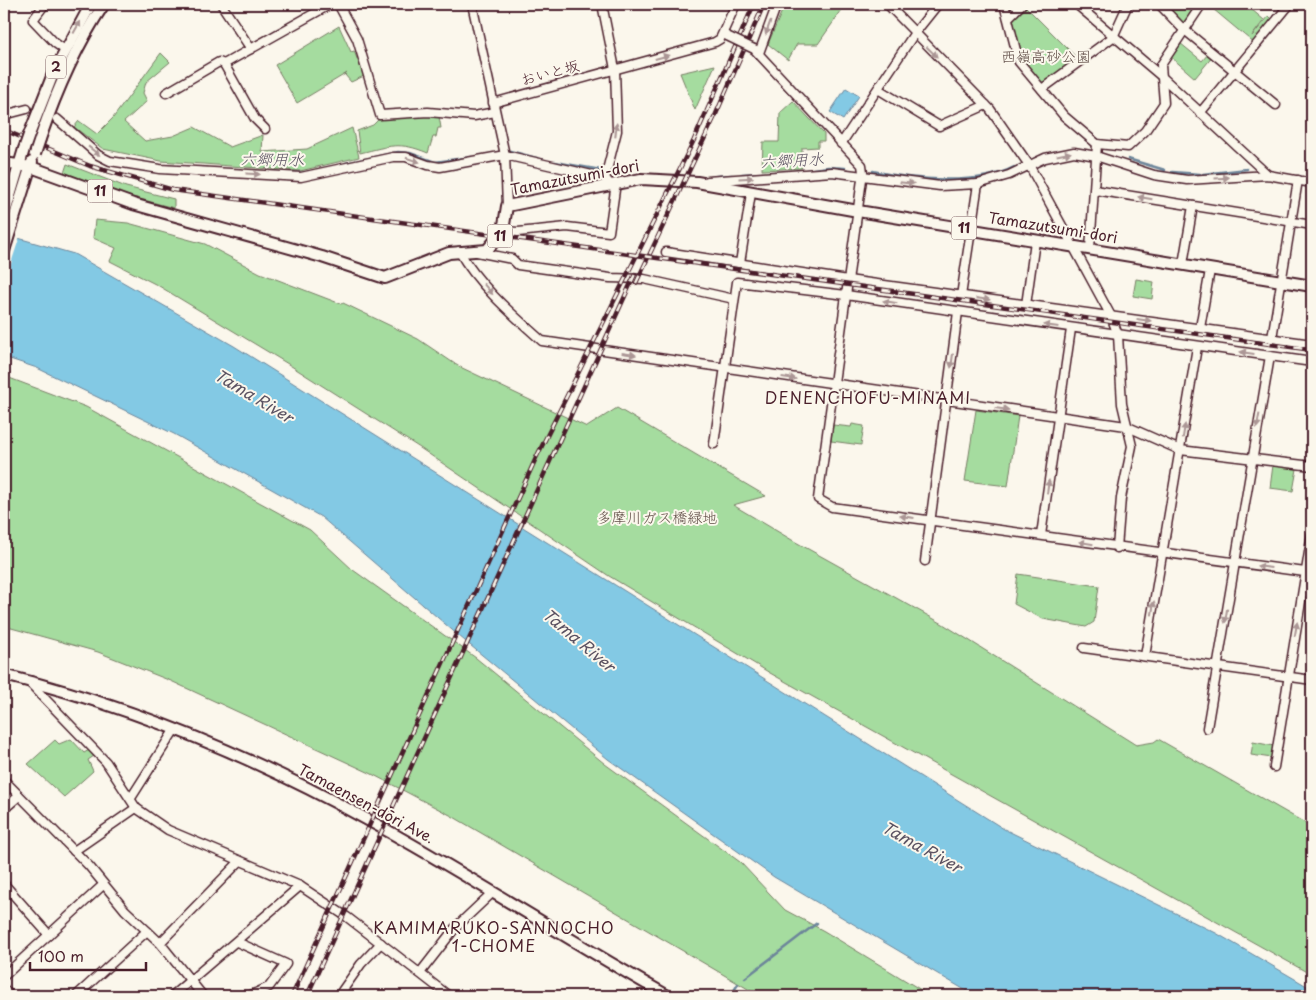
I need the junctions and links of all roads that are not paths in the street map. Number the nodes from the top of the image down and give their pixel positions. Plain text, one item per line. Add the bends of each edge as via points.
1 (45, 4) edge
2 (91, 4) edge
3 (104, 4) edge
4 (221, 4) edge
5 (331, 4) edge
6 (338, 4) edge
7 (472, 4) edge
8 (602, 4) edge
9 (736, 4) edge
10 (777, 4) edge
11 (886, 4) edge
12 (938, 4) edge
13 (1004, 4) edge
14 (1022, 4) edge
15 (1076, 4) edge
16 (1128, 4) edge
17 (1159, 4) edge
18 (1202, 4) edge
19 (1290, 4) edge
20 (1008, 18) junction
21 (1184, 30) junction
22 (914, 34) junction
23 (724, 36) junction
24 (1113, 37) junction
25 (251, 49) junction
26 (65, 50) junction
27 (757, 51) junction
28 (224, 64) junction
29 (615, 69) junction
30 (1236, 70) junction
31 (1160, 76) junction
32 (878, 89) junction
33 (1042, 90) junction
34 (166, 93) dead end
35 (493, 103) junction
36 (986, 105) junction
37 (1276, 105) dead end
38 (27, 109) dead end
39 (495, 112) junction
40 (1200, 113) junction
41 (4, 115) edge
42 (58, 120) dead end
43 (265, 129) dead end
44 (841, 144) junction
45 (1097, 144) junction
46 (505, 155) junction
47 (1096, 156) junction
48 (4, 163) edge
49 (20, 164) junction
50 (1029, 165) junction
51 (31, 167) junction
52 (1268, 175) junction
53 (862, 178) junction
54 (1298, 180) junction
55 (608, 181) junction
56 (697, 182) junction
57 (1312, 183) edge
58 (978, 184) junction
59 (1095, 190) junction
60 (751, 193) junction
61 (507, 206) junction
62 (1193, 206) junction
63 (858, 211) junction
64 (4, 216) edge
65 (1291, 221) junction
66 (1312, 225) edge
67 (971, 230) junction
68 (502, 231) junction
69 (1035, 241) junction
70 (1074, 246) junction
71 (1090, 249) junction
72 (476, 250) junction
73 (4, 251) edge
74 (459, 251) junction
75 (666, 252) dead end
76 (740, 263) junction
77 (1183, 264) junction
78 (1210, 270) junction
79 (848, 280) junction
80 (1281, 281) junction
81 (1312, 286) edge
82 (846, 295) junction
83 (961, 296) junction
84 (734, 299) junction
85 (1026, 305) junction
86 (958, 312) junction
87 (1111, 316) junction
88 (1200, 328) junction
89 (1071, 329) junction
90 (1118, 335) junction
91 (1272, 338) junction
92 (1312, 344) edge
93 (1197, 346) junction
94 (1270, 356) junction
95 (1312, 362) edge
96 (726, 369) junction
97 (833, 384) junction
98 (946, 400) junction
99 (1058, 417) junction
100 (1126, 426) junction
101 (714, 444) dead end
102 (1180, 450) junction
103 (1251, 457) junction
104 (1312, 466) edge
105 (930, 520) junction
106 (1312, 534) edge
107 (1041, 535) junction
108 (1117, 548) junction
109 (1162, 554) junction
110 (925, 561) dead end
111 (1234, 563) junction
112 (1309, 573) edge
113 (1084, 648) dead end
114 (1145, 656) junction
115 (1218, 665) junction
116 (4, 675) edge
117 (1288, 677) junction
118 (1312, 680) edge
119 (28, 682) junction
120 (1206, 728) dead end
121 (175, 729) junction
122 (1274, 767) dead end
123 (4, 780) edge
124 (18, 796) junction
125 (131, 798) junction
126 (136, 808) junction
127 (4, 810) edge
128 (74, 851) junction
129 (240, 861) junction
130 (4, 884) edge
131 (103, 885) junction
132 (300, 886) junction
133 (493, 892) junction
134 (147, 931) junction
135 (49, 934) junction
136 (237, 942) junction
137 (160, 943) junction
138 (381, 944) junction
139 (420, 973) junction
140 (4, 976) edge
141 (190, 979) junction
142 (4, 989) edge
143 (10, 996) edge
144 (76, 996) edge
145 (172, 996) edge
146 (203, 996) edge
147 (249, 996) edge
148 (348, 996) edge
149 (448, 996) edge
150 (668, 996) edge

1 - 26 street via 33,20
26 -> 2 main road, 2
3 - 51 main road, 2, bridge via 60,84
4 - 25 street
5 - 25 street
6 - 39 street via 357,38 380,115 428,112 474,116
7 - 35 street
8 - 29 street
9 - 23 street
10 -> 27 street
11 - 22 street
12 - 22 street
13 - 20 street
14 - 20 street
15 - 24 street
16 - 24 street
17 - 21 street
18 - 21 street
19 - 30 street
20 - 33 street via 1019,62
21 - 30 street
21 - 31 street via 1161,65
22 - 32 street
22 -> 36 street
23 - 27 street, bridge
29 -> 23 street, おいと坂 via 701,47
24 - 31 street
24 - 33 street
25 - 28 street
26 - 49 main road, 2, bridge via 45,90
27 - 44 street
28 - 34 street via 220,62
28 - 43 street via 255,119
29 - 35 street, おいと坂
55 -> 29 street via 617,131
30 - 37 street
30 - 40 street
31 - 40 street
31 - 45 street via 1164,103 1145,132 1128,147
32 - 36 street via 939,126
32 - 44 street
33 - 45 street via 1064,116
35 - 39 street
36 - 50 street
38 - 41 street
39 - 46 street
40 - 52 street
42 -> 46 street via 98,155 110,161 160,169 301,177 393,157 406,157 440,167
44 - 53 street via 862,165
45 - 47 street
46 - 55 street
46 - 61 street
50 -> 47 street via 1074,152
47 -> 52 street via 1154,175 1187,180
47 - 59 street
48 - 49 main road, 11
49 - 51 main road, 11
49 - 64 main road, 2
50 - 58 street
50 - 70 street
51 - 73 main road, 2
51 - 74 main road, 11 via 133,204 385,278
52 - 54 street
56 -> 53 street via 832,172
53 -> 58 street via 940,186
53 - 63 street
54 - 57 street
54 - 65 street
55 - 56 main road, Tamazutsumi-dori / 11
55 - 61 main road, Tamazutsumi-dori / 11
55 - 68 street via 614,190 609,232 567,228
56 - 60 main road, Tamazutsumi-dori / 11
58 - 67 street
62 -> 59 street
59 - 71 street
60 - 63 main road, Tamazutsumi-dori / 11
60 - 76 street
61 - 68 main road, Tamazutsumi-dori / 11
62 - 65 street
62 - 77 street
63 - 67 main road, Tamazutsumi-dori / 11
63 - 79 street
65 - 66 street
65 - 80 street
67 - 69 main road, Tamazutsumi-dori / 11
67 - 83 street
68 - 72 main road, Tamazutsumi-dori / 11 via 487,250
69 - 70 main road, Tamazutsumi-dori / 11
69 - 85 street
70 - 71 main road, Tamazutsumi-dori / 11
70 - 87 street
71 - 77 main road, Tamazutsumi-dori / 11
72 - 74 main road, Tamazutsumi-dori / 11
72 - 84 street via 478,254 512,259 518,265 610,278 644,279
74 -> 96 street via 496,298 542,342
75 - 76 street
76 - 79 street
77 - 78 main road, Tamazutsumi-dori / 11
78 - 80 main road, Tamazutsumi-dori / 11
78 - 88 street
79 - 82 street
79 - 83 street
80 - 81 main road, Tamazutsumi-dori / 11
80 - 91 street
82 - 84 street via 737,282
86 -> 82 street
82 - 97 street
83 -> 85 street
84 - 96 street
85 - 87 street
89 -> 86 street
86 -> 98 street
87 -> 88 street
87 - 90 street
88 - 91 street
89 - 90 street
89 - 99 street
90 - 93 street
90 - 100 street
91 - 92 street
94 -> 93 street
102 -> 93 street
94 - 95 street
94 -> 103 street
96 -> 97 street
96 - 101 street
97 - 98 street
105 -> 97 street via 830,506 820,501 818,496
98 -> 99 street
98 - 105 street
99 - 100 street
107 -> 99 street
100 - 102 street
100 - 108 street via 1132,446 1121,498
102 - 103 street
102 - 109 street
103 - 104 street
103 - 111 street
105 - 107 street
105 - 110 street
106 - 112 street
108 -> 107 street
108 - 109 street
109 - 111 street
114 -> 109 street
112 -> 111 street
111 -> 115 street
117 -> 112 street
113 - 114 street
114 - 115 street
115 - 117 street
115 - 120 street
116 - 119 main road, Tamaensen-dōri Ave.
117 - 118 street
117 - 122 street
119 - 121 main road, Tamaensen-dōri Ave. via 84,697
119 - 125 street via 106,762
121 - 125 street
121 - 133 main road, Tamaensen-dōri Ave. via 310,789
123 - 124 street
124 - 127 street
124 - 128 street
125 - 126 street
126 - 128 street
126 - 129 street via 156,824
128 - 131 street
129 - 132 street
129 - 137 street
130 - 135 street
131 - 134 street
131 - 135 street
132 - 136 street
132 - 138 street
133 - 139 street via 455,928
133 - 150 main road, Tamaensen-dōri Ave.
134 - 137 street
134 - 144 street
135 - 140 street
136 - 141 street
136 - 147 street via 286,964 270,986
137 - 141 street
138 - 139 street
138 - 148 street via 361,964 342,991
139 - 149 street
141 - 145 street
141 - 146 street
142 - 143 street

